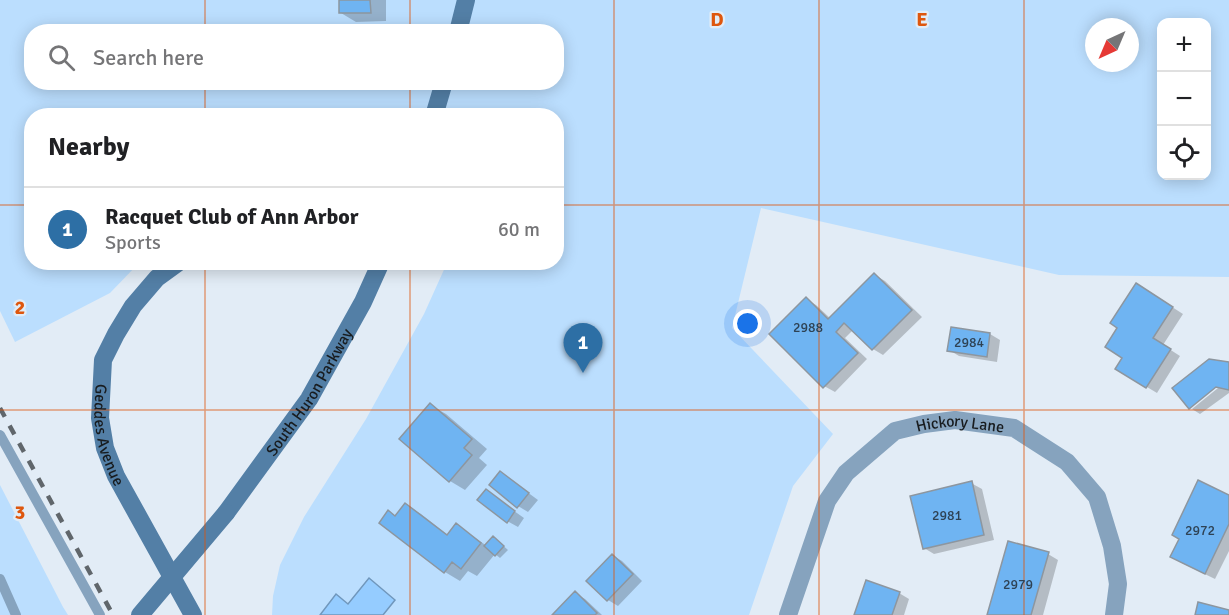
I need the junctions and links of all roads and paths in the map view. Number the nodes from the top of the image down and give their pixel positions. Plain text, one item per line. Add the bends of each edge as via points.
1 (466, 0) edge
2 (460, 24) edge
3 (442, 90) edge
4 (436, 108) edge
5 (168, 270) edge
6 (377, 270) edge
7 (0, 435) edge
8 (0, 579) edge
9 (16, 615) edge
10 (100, 615) edge
11 (140, 615) edge
12 (193, 615) edge
13 (788, 615) edge
14 (1114, 615) edge

1 - 2 main road
3 - 4 main road
5 - 12 main road, Geddes Avenue via 133,306 104,360 100,418 105,448 116,476
6 - 11 main road, South Huron Parkway, bridge via 309,399 226,513
7 - 10 lane
8 - 9 lane
13 - 14 street, Hickory Lane via 827,501 846,473 895,431 955,420 1014,428 1068,462 1097,497 1112,546 1118,584

